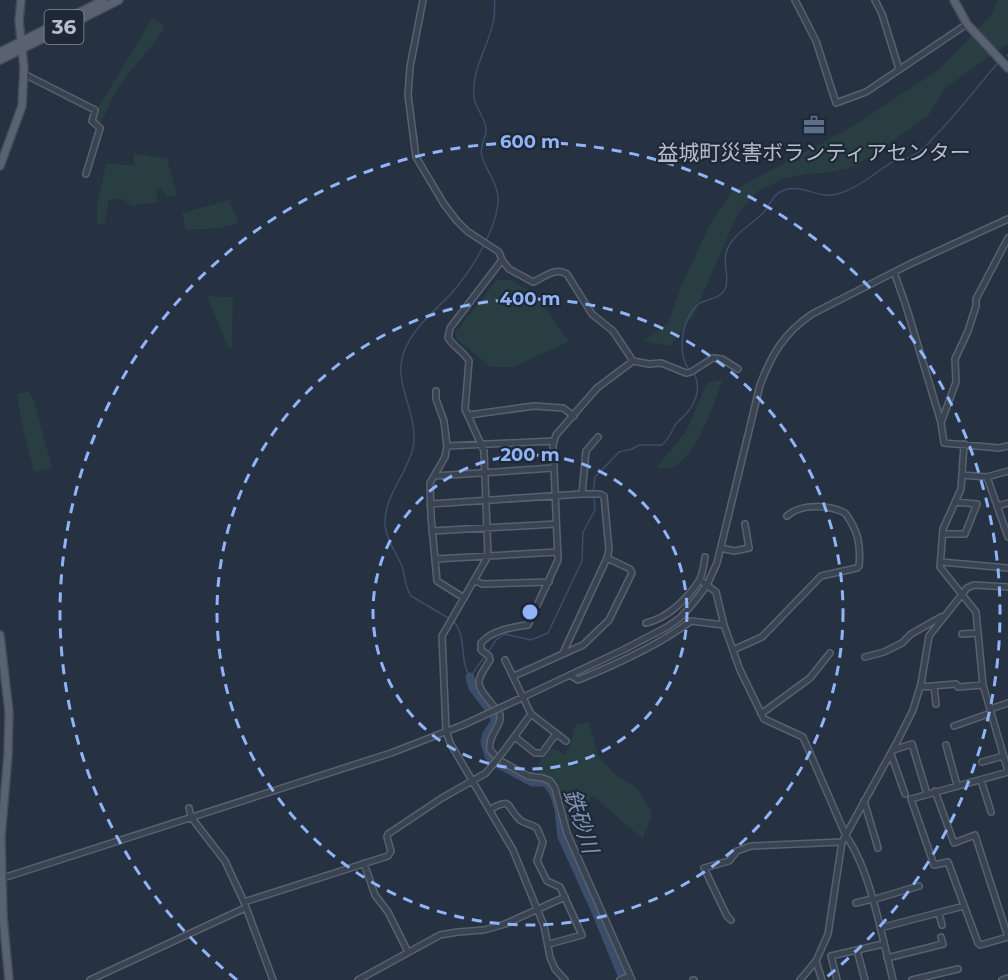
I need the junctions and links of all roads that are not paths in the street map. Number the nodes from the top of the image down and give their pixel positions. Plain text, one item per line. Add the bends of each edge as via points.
1 (21, 0) edge
2 (104, 0) edge
3 (119, 0) edge
4 (423, 0) edge
5 (795, 0) edge
6 (875, 0) edge
7 (954, 0) edge
8 (967, 24) junction
9 (20, 46) junction
10 (0, 52) edge
11 (0, 60) edge
12 (899, 69) junction
13 (1008, 69) edge
14 (24, 74) junction
15 (0, 166) edge
16 (86, 174) dead end
17 (1008, 219) edge
18 (1008, 238) edge
19 (502, 260) junction
20 (894, 272) junction
21 (633, 361) junction
22 (738, 369) dead end
23 (436, 391) dead end
24 (469, 415) junction
25 (574, 416) junction
26 (942, 423) junction
27 (598, 437) dead end
28 (554, 441) junction
29 (964, 444) junction
30 (482, 445) junction
31 (447, 446) junction
32 (1008, 446) edge
33 (553, 468) junction
34 (1008, 471) edge
35 (484, 472) junction
36 (962, 475) junction
37 (435, 476) junction
38 (987, 477) junction
39 (584, 494) junction
40 (555, 496) junction
41 (486, 501) junction
42 (955, 502) junction
43 (1008, 503) edge
44 (430, 504) junction
45 (997, 506) junction
46 (787, 516) dead end
47 (556, 524) junction
48 (745, 524) dead end
49 (487, 528) junction
50 (432, 531) junction
51 (943, 534) junction
52 (1008, 537) edge
53 (721, 548) junction
54 (558, 552) junction
55 (488, 556) junction
56 (705, 557) dead end
57 (608, 558) junction
58 (435, 559) junction
59 (941, 562) junction
60 (1008, 568) edge
61 (967, 579) dead end
62 (474, 580) junction
63 (700, 580) junction
64 (549, 582) junction
65 (707, 585) junction
66 (1008, 587) edge
67 (967, 588) junction
68 (962, 594) junction
69 (464, 598) junction
70 (945, 615) junction
71 (646, 623) dead end
72 (724, 625) junction
73 (962, 633) dead end
74 (978, 633) junction
75 (0, 635) edge
76 (733, 650) junction
77 (563, 653) junction
78 (830, 654) dead end
79 (866, 657) dead end
80 (505, 660) dead end
81 (570, 675) junction
82 (514, 676) junction
83 (983, 685) junction
84 (934, 686) junction
85 (920, 687) junction
86 (520, 698) junction
87 (1008, 703) edge
88 (936, 704) dead end
89 (990, 711) junction
90 (531, 714) junction
91 (761, 714) junction
92 (954, 726) dead end
93 (446, 733) junction
94 (556, 734) junction
95 (515, 737) junction
96 (566, 741) dead end
97 (946, 745) dead end
98 (892, 752) junction
99 (1004, 756) junction
100 (982, 762) dead end
101 (1008, 771) edge
102 (981, 780) junction
103 (473, 781) junction
104 (957, 785) junction
105 (2, 791) edge
106 (935, 791) junction
107 (906, 794) dead end
108 (927, 794) junction
109 (864, 801) junction
110 (189, 808) dead end
111 (489, 810) junction
112 (991, 812) dead end
113 (191, 817) junction
114 (844, 839) junction
115 (878, 848) dead end
116 (364, 863) junction
117 (1, 879) edge
118 (920, 886) dead end
119 (565, 897) junction
120 (872, 900) junction
121 (856, 903) dead end
122 (244, 905) junction
123 (964, 906) junction
124 (537, 910) junction
125 (939, 913) junction
126 (731, 920) dead end
127 (942, 925) dead end
128 (880, 928) junction
129 (941, 937) dead end
130 (1008, 937) edge
131 (549, 944) junction
132 (883, 944) junction
133 (857, 950) junction
134 (408, 952) junction
135 (887, 958) junction
136 (816, 961) junction
137 (958, 969) dead end
138 (631, 978) edge
139 (1008, 978) edge
140 (9, 980) edge
141 (90, 980) edge
142 (273, 980) edge
143 (358, 980) edge
144 (565, 980) edge
145 (620, 980) edge
146 (800, 980) edge
147 (822, 980) edge
148 (837, 980) edge
149 (865, 980) edge
150 (892, 980) edge
151 (912, 980) edge
152 (1002, 980) edge

1 - 9 main road
2 - 9 main road, 36
3 - 9 main road, 36
4 - 19 street via 408,95 416,157 444,204 467,231 500,252
5 - 12 street via 816,41 836,103 867,92
6 - 12 street
7 - 8 main road
8 - 12 street
8 - 13 main road
9 - 10 main road, 36
9 - 11 main road, 36
9 - 14 main road
14 - 15 main road via 22,105
14 - 16 street via 96,110 92,121 100,128
17 - 20 street
18 - 26 street via 976,299 968,331 955,359 956,382
19 - 21 street via 509,269 533,282 554,271 567,274 592,314 613,332
19 - 24 street via 450,328 448,338 469,362 465,409
20 - 26 street
20 - 53 street via 799,323 770,358
21 - 22 street via 660,363 686,373 712,358
21 - 25 street via 597,388
23 - 31 street
24 - 25 street via 534,406 563,408
24 - 30 street
25 - 28 street
26 - 29 street via 944,443
27 - 39 street via 585,451
28 - 30 street
28 - 33 street
29 - 32 street
29 - 36 street
30 - 31 street
30 - 35 street
31 - 37 street
33 - 35 street
33 - 40 street
34 - 38 street
35 - 37 street
35 - 41 street
36 - 38 street
36 - 42 street
37 - 44 street via 430,483
38 - 45 street
39 - 40 street
39 - 57 street via 605,497
40 - 41 street
40 - 47 street
41 - 44 street
41 - 49 street
42 - 51 street
42 - 51 street via 977,504 965,534
43 - 45 street
44 - 50 street
45 - 52 street
46 - 76 street via 792,511 819,506 845,513 856,530 859,566 821,576 762,637
47 - 49 street
47 - 54 street
48 - 53 street via 749,548
49 - 50 street
49 - 55 street
50 - 58 street
51 - 59 street
53 - 65 street
54 - 55 street
54 - 64 street
55 - 58 street
55 - 62 street
56 - 63 street
57 - 77 street
57 - 77 street via 630,569 632,574 609,620 583,645
58 - 69 street via 437,581
59 - 60 street
59 - 68 street via 940,567
61 - 67 street
62 - 64 street via 483,584
62 - 69 street
63 - 65 street
63 - 71 street via 672,610 658,621
64 - 138 street via 528,625 489,636 481,643 490,660 478,683 500,715 490,737 490,750 500,760 528,776 550,781 555,788 567,833
65 - 72 street via 716,592
65 - 81 street via 688,610 667,627
66 - 67 street
67 - 68 street
68 - 70 street
68 - 74 street via 976,612
69 - 93 street via 442,641
70 - 79 street via 902,643
70 - 85 street via 929,636
72 - 76 street
72 - 81 street via 690,621 673,635 599,672 578,681
73 - 74 street
74 - 83 street
75 - 105 main road via 9,712
76 - 91 street
77 - 82 street
78 - 91 street via 810,678
80 - 82 street
81 - 86 street
82 - 86 street
83 - 84 street via 958,689 956,684
83 - 89 street
84 - 85 street
84 - 88 street
85 - 98 street
86 - 90 street
86 - 93 street, bridge
87 - 89 street
89 - 92 street
89 - 99 street
90 - 94 street
90 - 95 street
91 - 114 street via 803,737
93 - 103 street
93 - 113 street
94 - 95 street via 538,754
94 - 96 street
95 - 103 street, bridge via 486,773
97 - 104 street
98 - 107 street
98 - 108 street via 912,744
98 - 109 street
99 - 100 street
99 - 101 street
101 - 102 street
102 - 104 street
102 - 112 street
103 - 111 street
103 - 116 street via 388,834 389,855
104 - 106 street
105 - 117 main road
106 - 108 street
106 - 130 street via 954,843 975,835
108 - 123 street via 911,799 934,865 948,862
109 - 114 street
109 - 115 street
110 - 113 street
111 - 119 street via 499,804 511,806 519,819 537,828 543,842 537,861 544,878 560,886
111 - 124 street via 513,850
113 - 117 street
113 - 122 street via 220,852
114 - 120 street via 854,847
114 - 126 street via 751,846 737,851 729,861 704,868
114 - 136 street via 828,934
116 - 122 street
116 - 134 street via 375,895
117 - 140 main road
118 - 120 street
119 - 124 street
119 - 131 street via 582,935
120 - 121 street
120 - 128 street
122 - 141 street
122 - 142 street
123 - 125 street
123 - 130 street via 980,945
124 - 131 street
124 - 134 street via 484,930 440,935
125 - 127 street
125 - 128 street
128 - 132 street
129 - 135 street via 943,944
131 - 144 street via 555,969
132 - 133 street
132 - 135 street
133 - 148 street via 831,956
133 - 149 street
134 - 143 street
135 - 150 street
136 - 146 street
136 - 147 street
137 - 151 street
138 - 145 street
139 - 152 street

